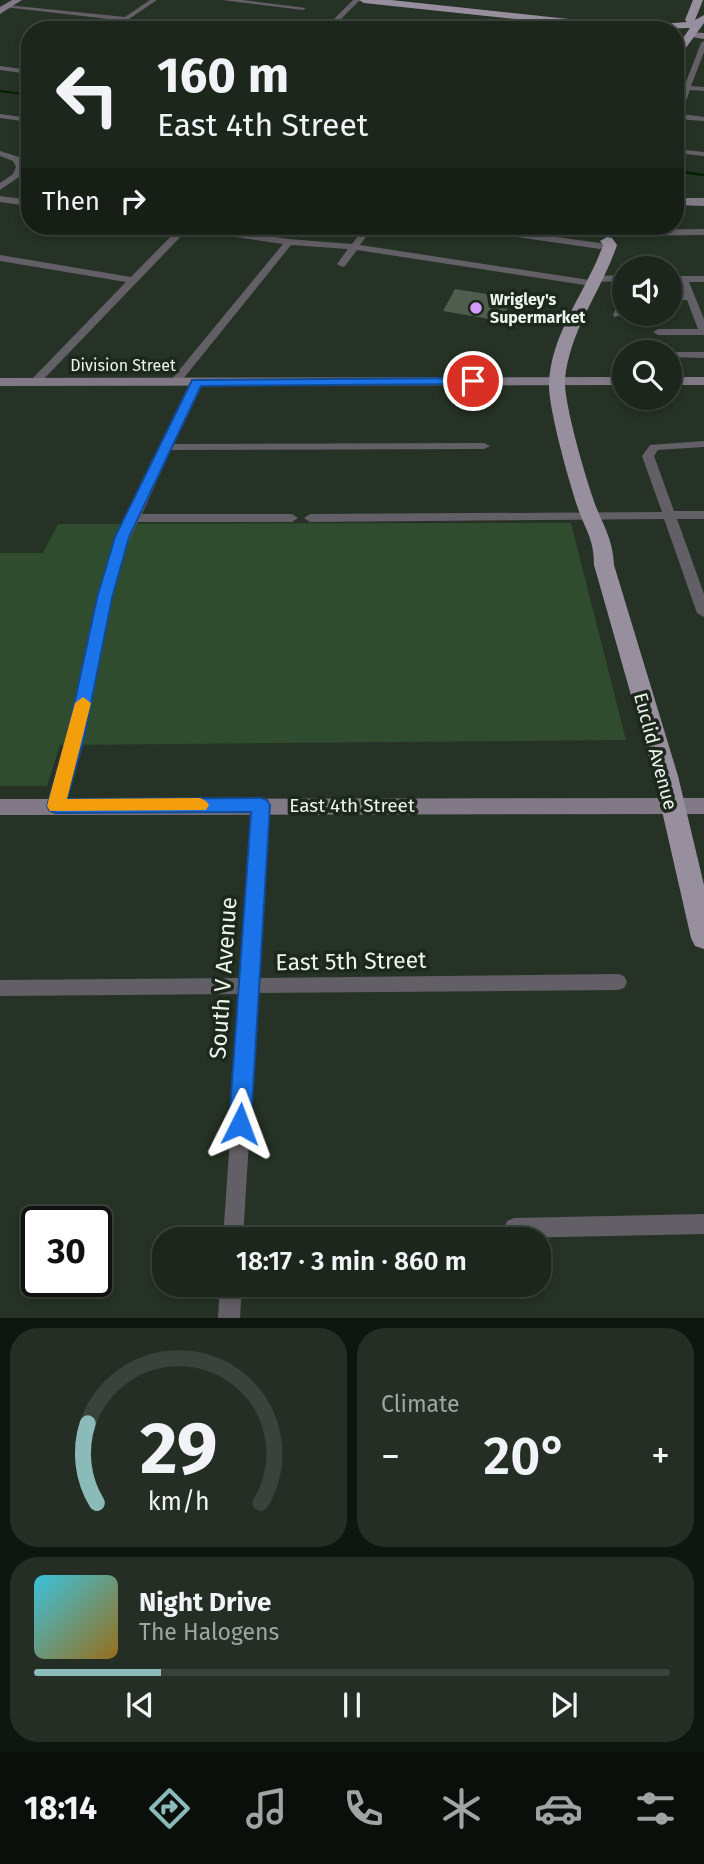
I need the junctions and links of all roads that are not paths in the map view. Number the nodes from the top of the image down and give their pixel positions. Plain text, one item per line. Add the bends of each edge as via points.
1 (18, 0) edge
2 (152, 0) edge
3 (225, 0) edge
4 (357, 0) edge
5 (364, 0) edge
6 (698, 0) edge
7 (303, 8) dead end
8 (3, 9) edge
9 (704, 16) edge
10 (335, 21) edge
11 (561, 21) edge
12 (694, 32) edge
13 (704, 36) edge
14 (704, 43) edge
15 (684, 61) edge
16 (700, 62) edge
17 (0, 68) edge
18 (21, 71) edge
19 (687, 88) junction
20 (704, 89) edge
21 (684, 96) edge
22 (0, 116) edge
23 (684, 117) edge
24 (21, 119) edge
25 (704, 119) edge
26 (684, 152) edge
27 (0, 153) edge
28 (704, 154) edge
29 (0, 187) edge
30 (0, 199) edge
31 (21, 202) edge
32 (684, 202) edge
33 (704, 202) edge
34 (704, 232) edge
35 (684, 233) edge
36 (173, 235) edge
37 (242, 235) edge
38 (363, 235) edge
39 (632, 235) edge
40 (608, 236) edge
41 (289, 242) junction
42 (354, 247) junction
43 (0, 258) edge
44 (342, 264) dead end
45 (612, 279) edge
46 (683, 279) joint
47 (704, 279) edge
48 (132, 280) junction
49 (592, 281) junction
50 (682, 298) edge
51 (690, 298) junction
52 (704, 331) edge
53 (658, 332) dead end
54 (682, 355) edge
55 (704, 355) edge
56 (555, 381) junction
57 (612, 381) edge
58 (682, 381) edge
59 (0, 382) edge
60 (35, 382) junction
61 (174, 382) junction
62 (704, 382) edge
63 (196, 383) junction
64 (704, 444) edge
65 (484, 446) dead end
66 (166, 447) junction
67 (669, 515) junction
68 (704, 515) edge
69 (590, 516) junction
70 (134, 518) junction
71 (292, 518) dead end
72 (310, 518) dead end
73 (700, 594) edge
74 (704, 613) edge
75 (261, 805) junction
76 (56, 806) junction
77 (672, 806) junction
78 (704, 806) edge
79 (0, 807) edge
80 (704, 939) edge
81 (618, 982) dead end
82 (248, 986) junction
83 (0, 988) edge
84 (704, 1224) edge
85 (234, 1227) edge
86 (551, 1227) edge
87 (230, 1297) edge
88 (229, 1318) edge

1 - 8 main road
2 - 8 street via 132,17 118,19
3 - 7 street
4 - 10 street
5 - 11 main road
6 - 12 main road via 690,20
9 - 12 main road
12 - 13 main road
12 - 15 main road
14 - 16 street
16 - 19 street
17 - 18 street
19 - 20 street
19 - 21 street
22 - 24 street
23 - 25 street
26 - 28 street
27 - 29 street via 13,157 20,167
30 - 31 street
32 - 33 main road
34 - 35 street
36 - 48 street
37 - 41 street
38 - 42 street
39 - 40 street
40 - 49 main road via 610,245 601,271
41 - 42 street
41 - 61 street
42 - 44 street
42 - 49 street
43 - 48 street
45 - 49 street
46 - 47 street
46 - 51 street
48 - 60 street
49 - 56 main road
50 - 51 street
51 - 52 street
52 - 53 street
54 - 55 street
56 - 57 main road, Division Street
56 - 63 main road, Division Street
56 - 69 main road, Euclid Avenue
58 - 62 main road
59 - 60 main road, Division Street
60 - 61 main road, Division Street
61 - 63 main road, Division Street
63 - 66 street
64 - 67 street via 654,447 648,456
65 - 66 street
66 - 70 street
67 - 68 street
67 - 69 street
67 - 73 street
69 - 72 street
69 - 77 main road, Euclid Avenue via 584,530 604,565
70 - 71 street
70 - 76 street via 122,537 104,598
73 - 74 street
75 - 76 main road, East 4th Street
75 - 77 main road, East 4th Street
75 - 82 street, South V Avenue
76 - 79 main road, East 4th Street
77 - 78 main road, East 4th Street
77 - 80 main road, Euclid Avenue
81 - 82 street, East 5th Street
82 - 83 street, East 5th Street
82 - 85 street, South V Avenue
84 - 86 street
87 - 88 street

